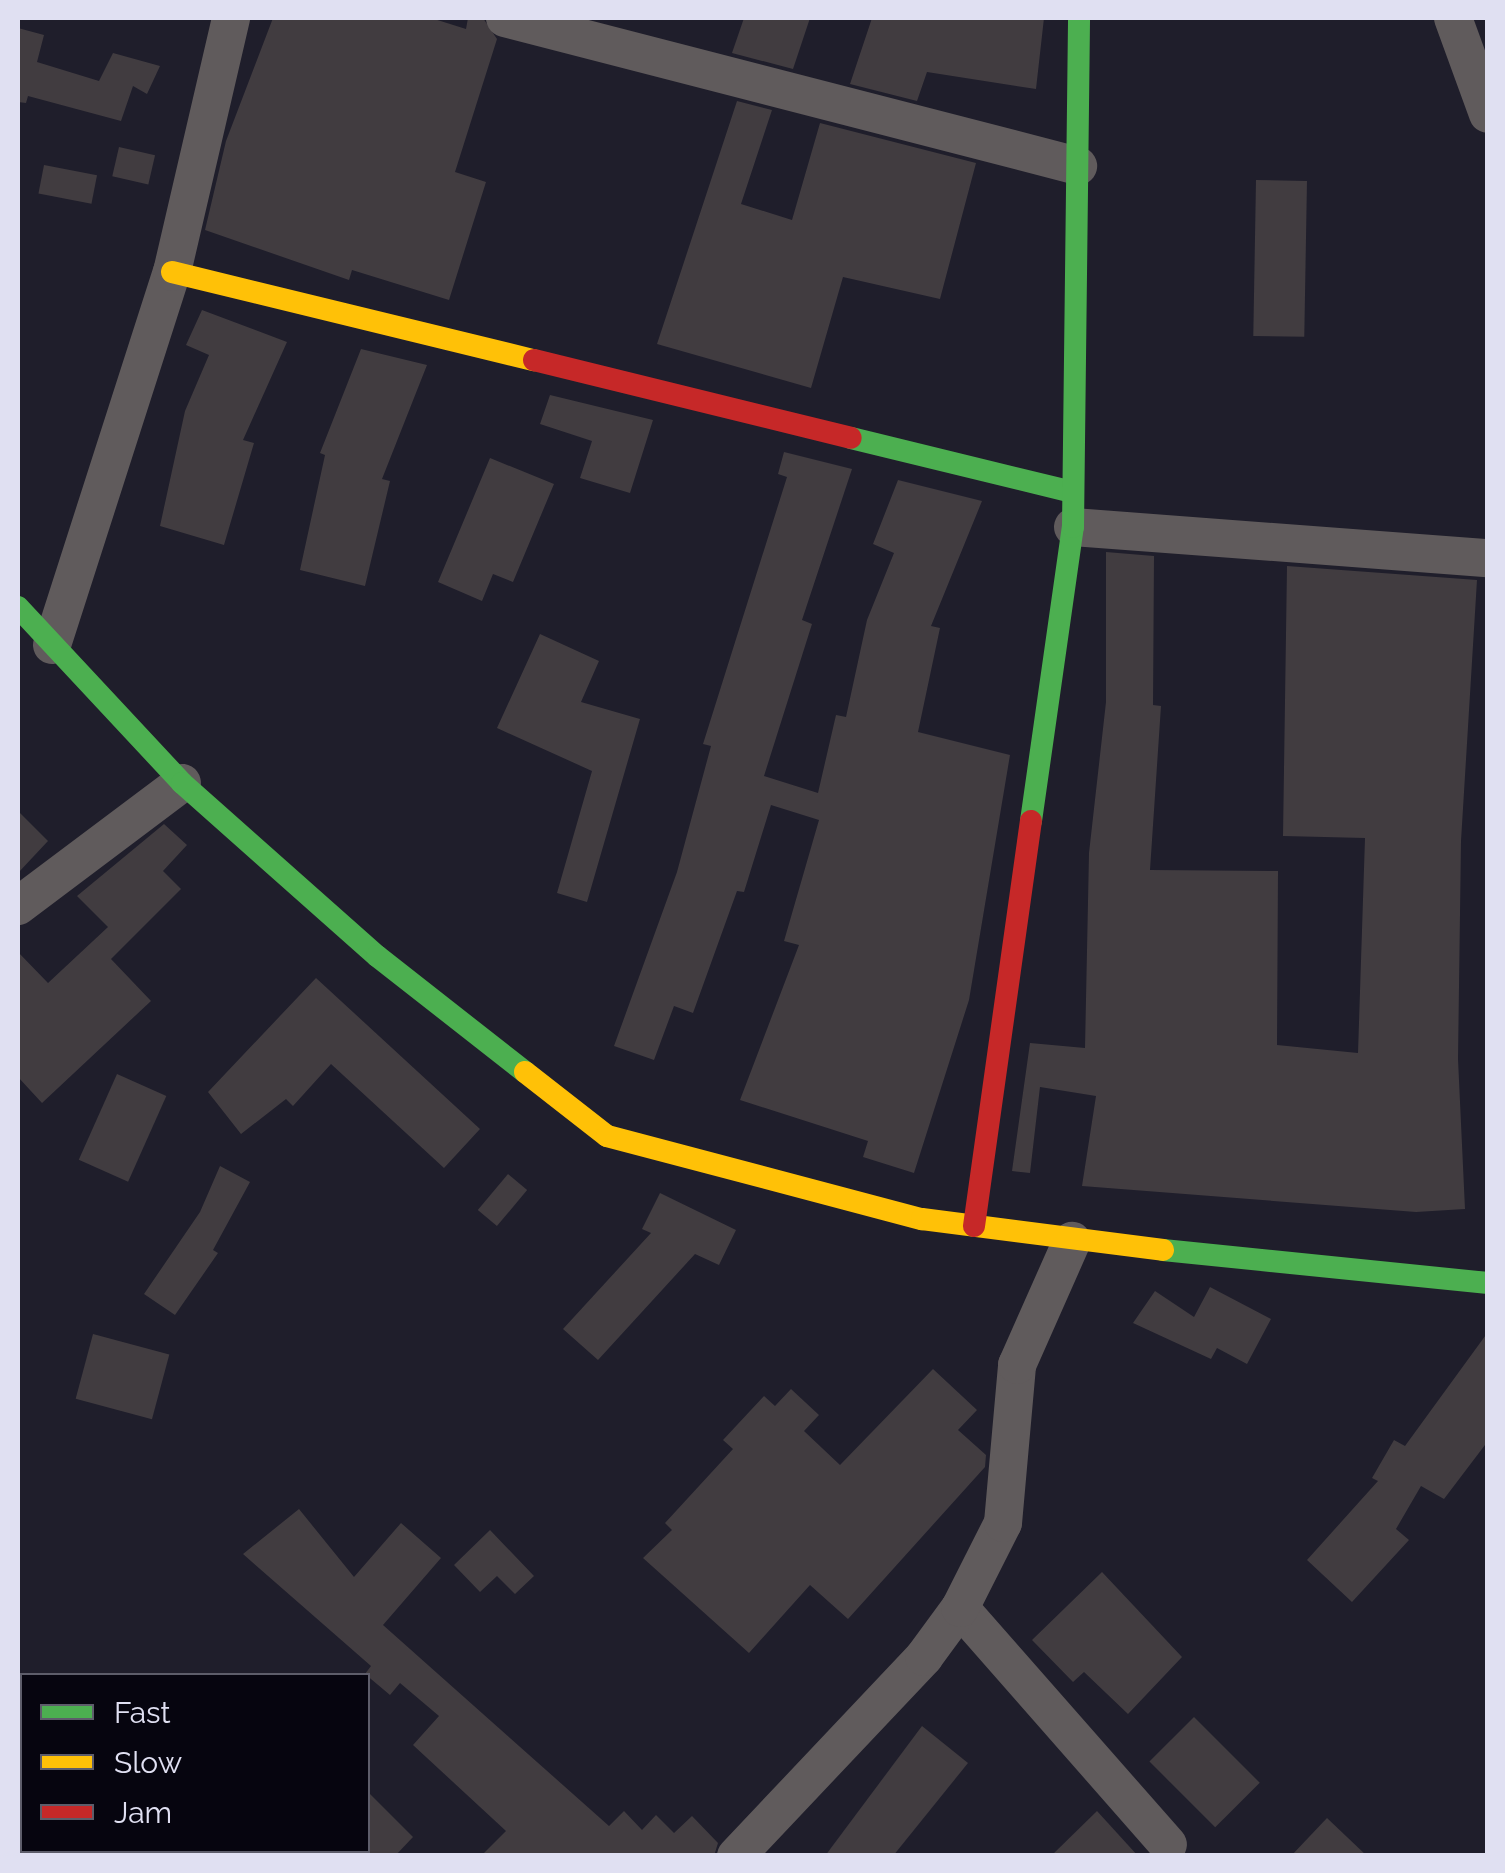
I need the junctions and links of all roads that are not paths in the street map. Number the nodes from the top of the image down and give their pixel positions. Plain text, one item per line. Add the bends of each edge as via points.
1 (232, 18) edge
2 (505, 18) edge
3 (1078, 18) edge
4 (1453, 18) edge
5 (1488, 114) edge
6 (1078, 166) junction
7 (172, 272) junction
8 (1073, 510) junction
9 (1488, 558) edge
10 (18, 607) edge
11 (52, 644) junction
12 (182, 782) junction
13 (18, 906) edge
14 (974, 1226) junction
15 (1072, 1241) junction
16 (1488, 1284) edge
17 (960, 1608) junction
18 (1168, 1845) dead end
19 (736, 1856) edge

1 - 7 street
2 - 6 street
3 - 6 street
4 - 5 street
6 - 8 street
7 - 8 street
7 - 11 street
8 - 9 street
8 - 14 street
10 - 11 street
11 - 12 street
12 - 13 street
12 - 14 street via 377,956 607,1136 805,1191
14 - 15 street
15 - 16 street
15 - 17 street via 1017,1365 1003,1523
17 - 18 street
17 - 19 street via 924,1657

